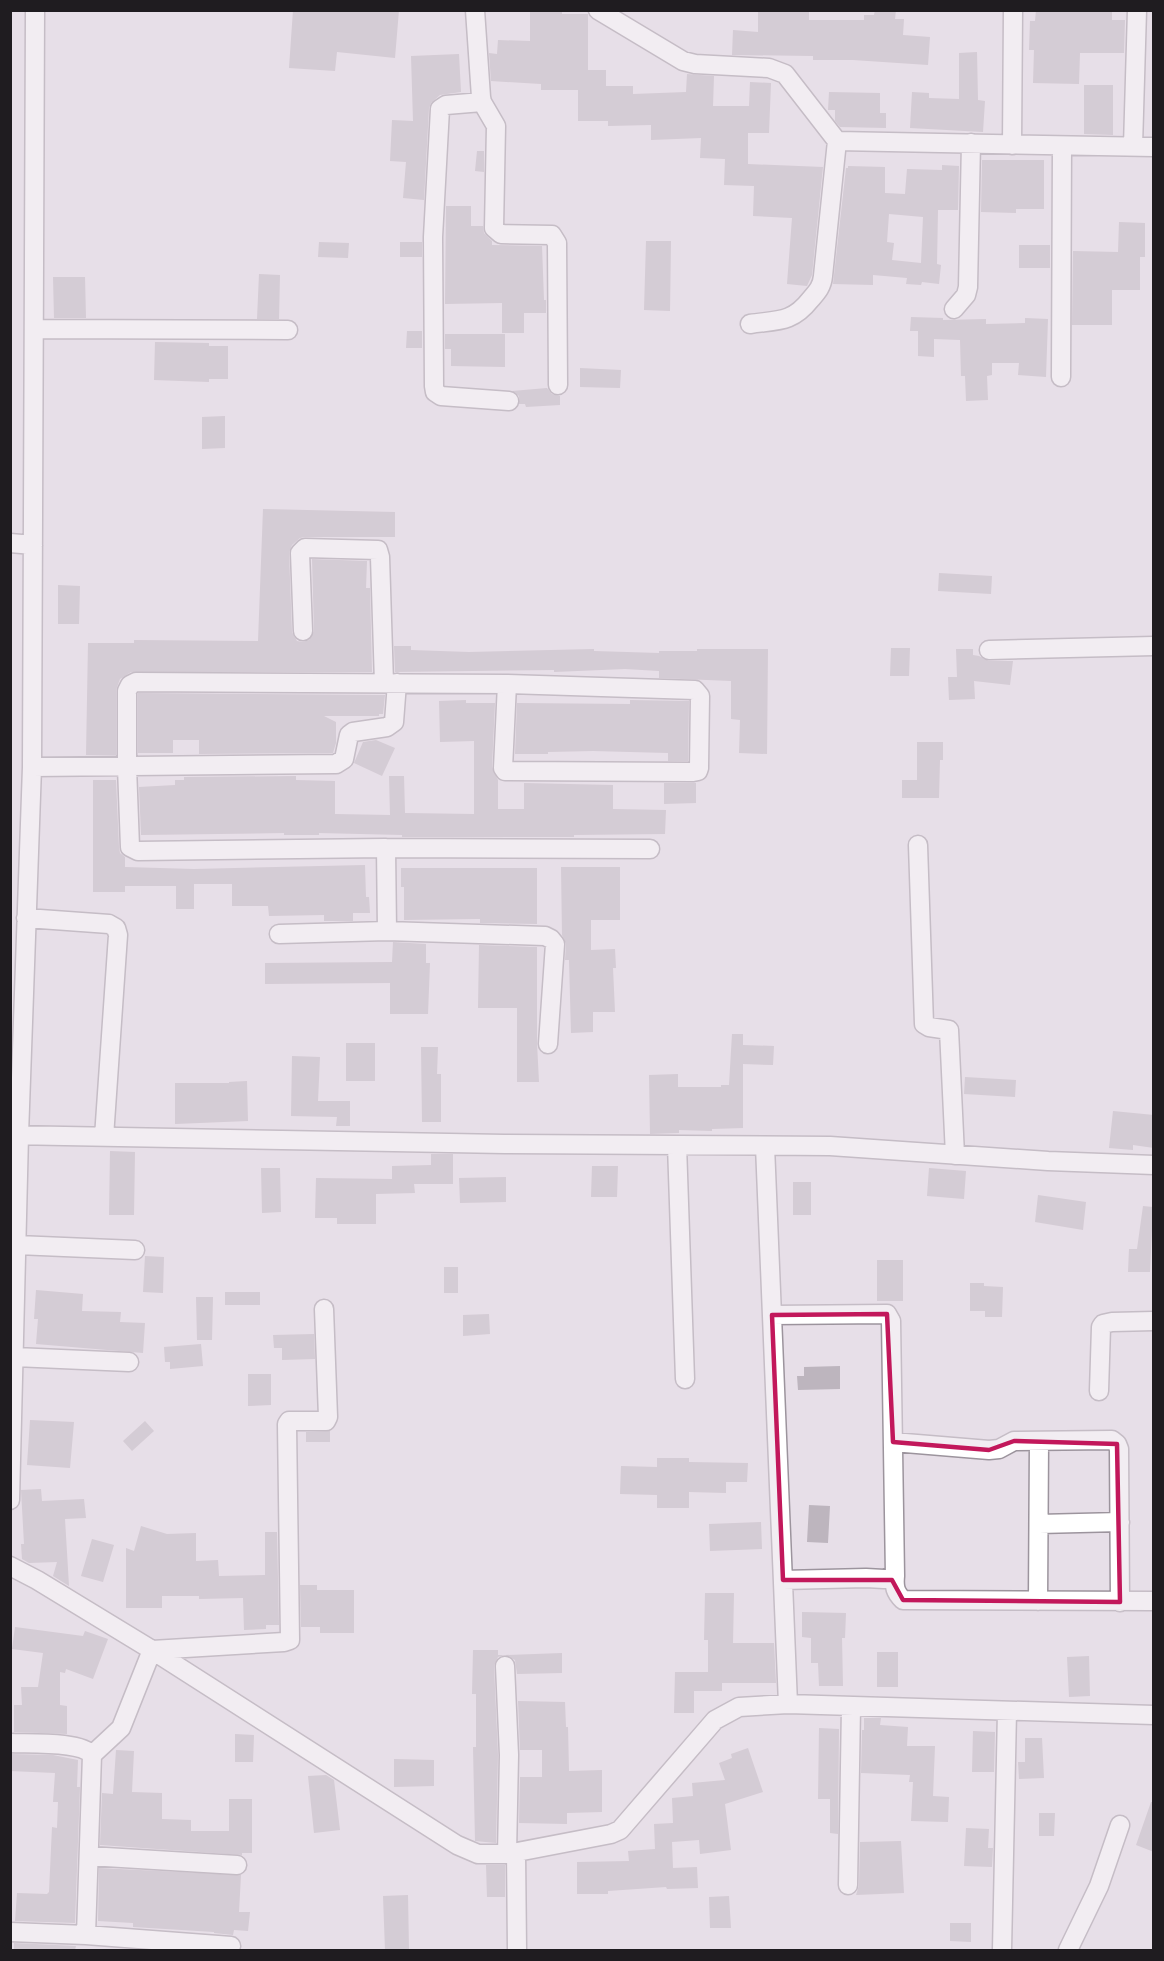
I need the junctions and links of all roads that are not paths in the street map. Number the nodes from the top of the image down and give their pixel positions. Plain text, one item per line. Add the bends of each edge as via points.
1 (35, 10) edge
2 (475, 10) edge
3 (598, 10) edge
4 (1013, 10) edge
5 (1137, 10) edge
6 (482, 102) junction
7 (837, 141) junction
8 (971, 143) junction
9 (1012, 144) junction
10 (1062, 146) junction
11 (1133, 146) junction
12 (1154, 147) edge
13 (954, 309) dead end
14 (750, 324) dead end
15 (35, 329) junction
16 (288, 330) dead end
17 (1061, 376) dead end
18 (558, 385) dead end
19 (509, 401) dead end
20 (10, 543) edge
21 (33, 544) junction
22 (303, 631) dead end
23 (1154, 646) edge
24 (989, 650) dead end
25 (391, 683) junction
26 (507, 684) junction
27 (32, 767) junction
28 (127, 767) junction
29 (918, 845) dead end
30 (19, 846) edge
31 (386, 848) junction
32 (650, 849) dead end
33 (26, 918) junction
34 (387, 931) junction
35 (279, 934) dead end
36 (548, 1044) dead end
37 (15, 1135) edge
38 (104, 1137) junction
39 (677, 1145) junction
40 (765, 1146) junction
41 (956, 1155) junction
42 (1154, 1165) edge
43 (17, 1245) junction
44 (135, 1250) dead end
45 (324, 1309) dead end
46 (772, 1315) junction
47 (1154, 1321) edge
48 (15, 1358) junction
49 (129, 1362) dead end
50 (685, 1379) dead end
51 (1100, 1391) dead end
52 (1038, 1441) junction
53 (893, 1442) junction
54 (11, 1493) edge
55 (10, 1500) edge
56 (1120, 1522) junction
57 (1038, 1524) junction
58 (10, 1566) edge
59 (895, 1576) junction
60 (783, 1580) junction
61 (1038, 1601) junction
62 (1154, 1601) edge
63 (1120, 1602) junction
64 (152, 1650) junction
65 (505, 1666) dead end
66 (788, 1704) junction
67 (851, 1707) junction
68 (1007, 1711) junction
69 (1154, 1715) edge
70 (10, 1743) edge
71 (92, 1755) junction
72 (1120, 1825) dead end
73 (511, 1853) junction
74 (89, 1856) junction
75 (237, 1866) dead end
76 (848, 1885) dead end
77 (10, 1932) edge
78 (86, 1935) junction
79 (231, 1946) dead end
80 (517, 1950) edge
81 (1002, 1950) edge
82 (1068, 1950) edge

1 - 15 street
2 - 6 street
3 - 7 street via 683,61 769,68 785,74
4 - 9 street
5 - 11 street
6 - 18 street via 496,126 494,228 501,234 552,235 557,243
6 - 19 street via 440,109 433,237 434,386 441,396
7 - 8 street
7 - 14 street via 820,289 792,318
8 - 9 street
8 - 13 street via 968,287
9 - 10 street
10 - 11 street
10 - 17 street
11 - 12 street
15 - 16 street
15 - 21 street
20 - 21 street
21 - 27 street
22 - 25 street via 300,553 305,548 378,550
23 - 24 street
25 - 26 street
25 - 28 street via 394,722 387,727 353,732 344,759 336,764
25 - 28 street via 136,682 127,691
26 - 26 street via 505,771 693,772 699,768 700,696 695,690
27 - 28 street
27 - 30 street
28 - 31 street via 130,847 134,850
29 - 41 street via 924,1024 949,1030
30 - 33 street
31 - 32 street
31 - 34 street
33 - 37 street
33 - 38 street via 109,924 116,928
34 - 35 street
34 - 36 street via 551,939 555,944
37 - 38 street
37 - 43 street
38 - 39 street
39 - 40 street
39 - 50 street
40 - 41 street via 830,1146
40 - 46 street
41 - 42 street
43 - 44 street
43 - 48 street
45 - 64 street via 328,1417 326,1421 287,1424 290,1640
46 - 53 street via 887,1314 891,1321
46 - 60 street
47 - 51 street via 1103,1324
48 - 49 street
48 - 54 street
52 - 53 street via 1014,1441 989,1450
52 - 56 street via 1112,1440 1117,1444
52 - 57 street
53 - 59 street
54 - 55 street
56 - 57 street
56 - 63 street
57 - 61 street
58 - 64 street
59 - 60 street
59 - 61 street via 896,1594 903,1600
60 - 66 street
61 - 63 street
62 - 63 street
64 - 71 street via 121,1728
64 - 73 street via 457,1845 478,1854
65 - 73 street
66 - 67 street
66 - 73 street via 739,1707 716,1720 620,1830
67 - 68 street
67 - 76 street
68 - 69 street
68 - 81 street
70 - 71 street via 78,1746
71 - 74 street
72 - 82 street via 1099,1886
73 - 80 street
74 - 75 street
74 - 78 street
77 - 78 street
78 - 79 street

